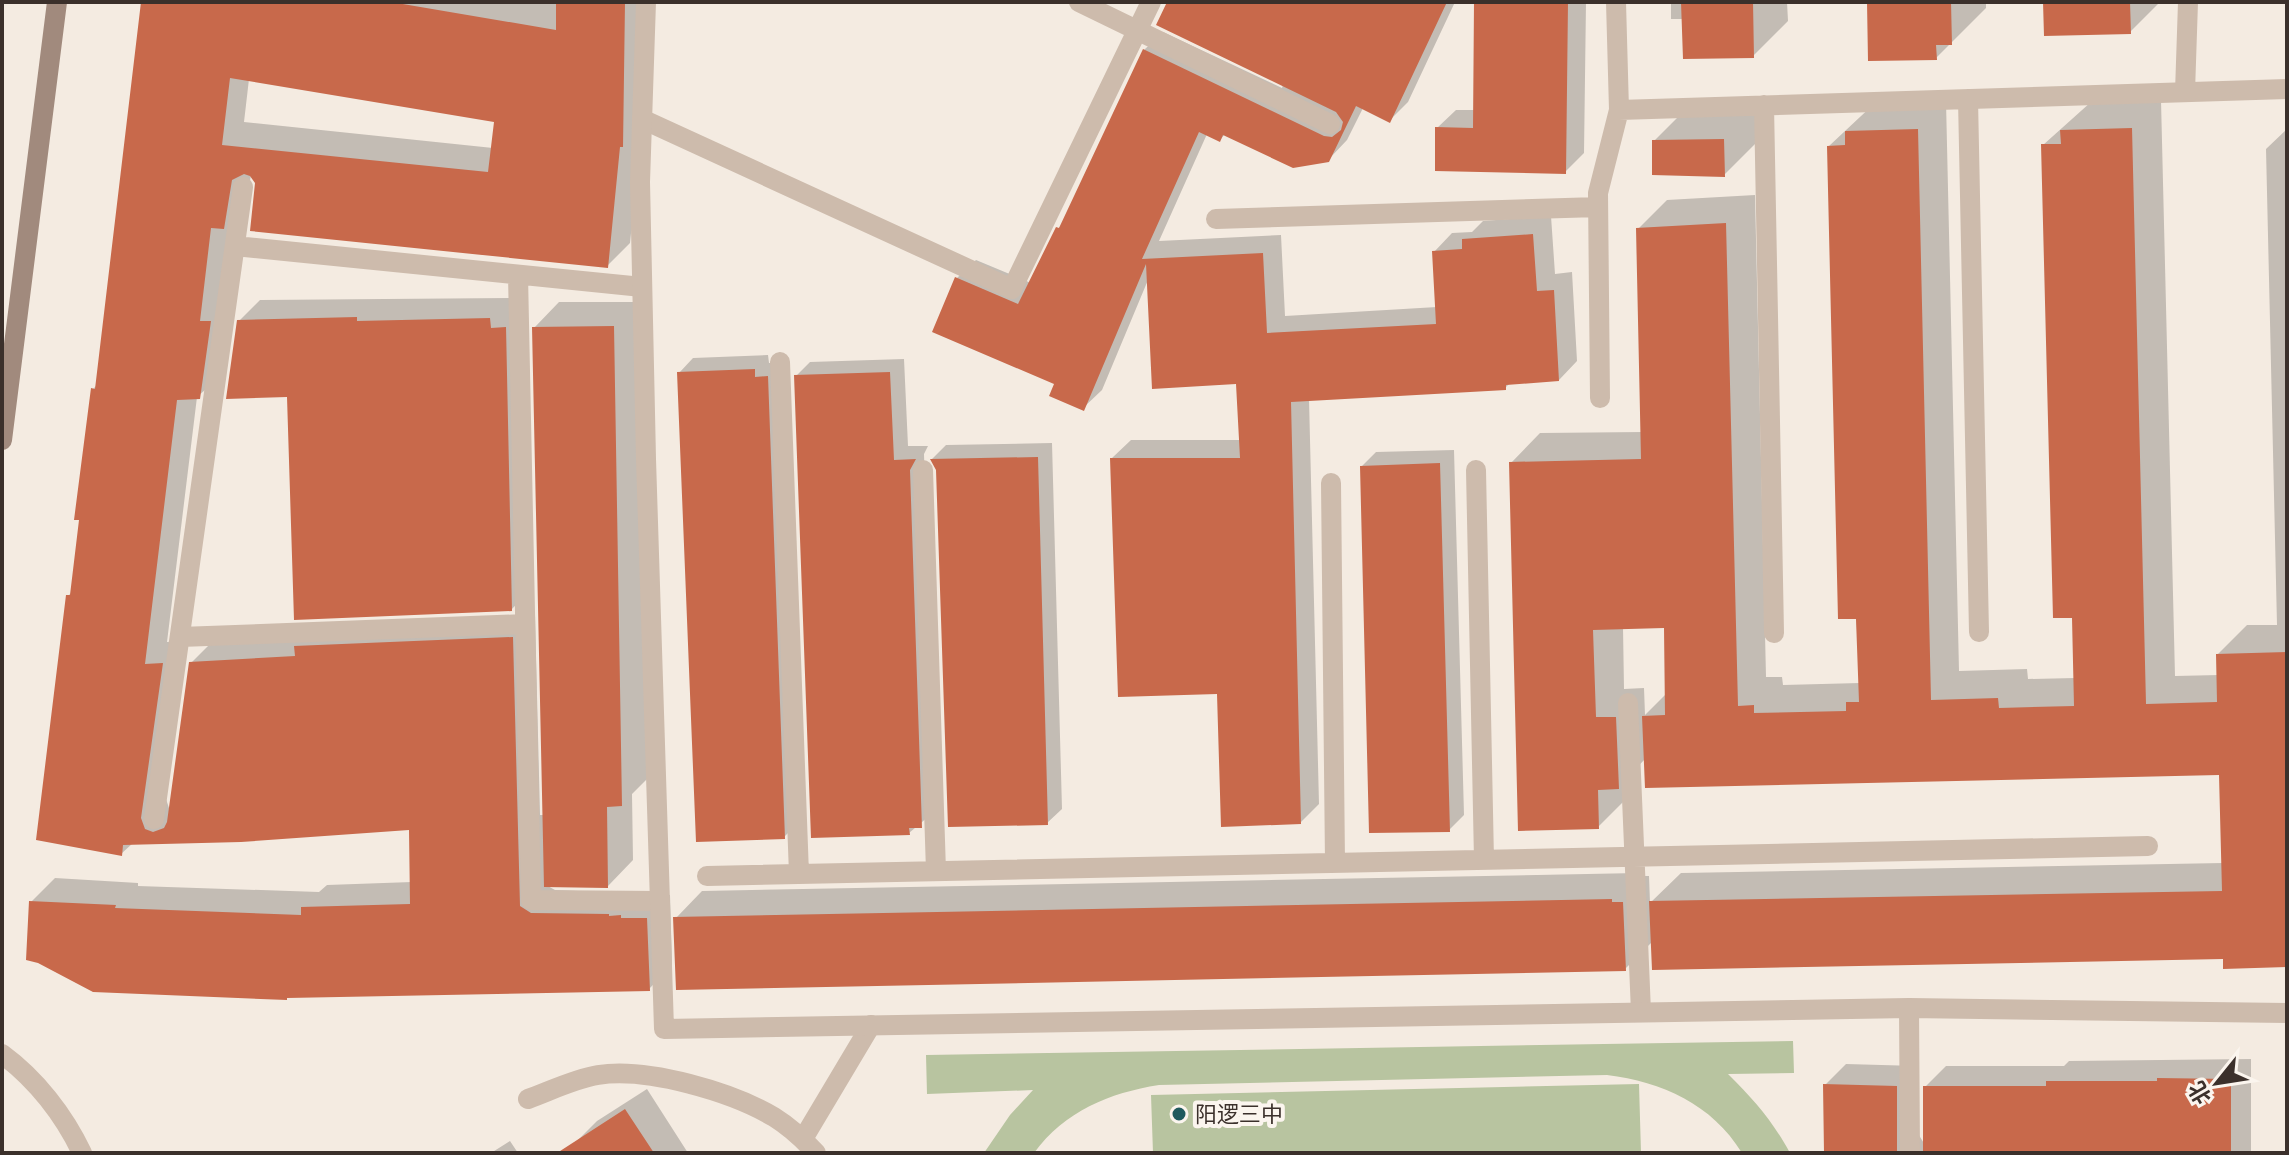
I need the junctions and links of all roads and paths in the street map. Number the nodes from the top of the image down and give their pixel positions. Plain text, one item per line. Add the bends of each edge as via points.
1 (57, 2) edge
2 (646, 2) edge
3 (1079, 2) edge
4 (1151, 2) edge
5 (1616, 2) edge
6 (2188, 2) edge
7 (1137, 30) junction
8 (2287, 89) edge
9 (2185, 92) junction
10 (1968, 99) junction
11 (1764, 105) junction
12 (1619, 110) junction
13 (642, 119) junction
14 (1330, 124) dead end
15 (243, 187) dead end
16 (1598, 207) junction
17 (1216, 219) dead end
18 (235, 246) junction
19 (518, 275) junction
20 (642, 287) junction
21 (780, 362) dead end
22 (1600, 398) dead end
23 (2, 440) edge
24 (923, 470) dead end
25 (1476, 470) dead end
26 (1331, 483) dead end
27 (525, 624) junction
28 (1979, 632) dead end
29 (1774, 633) dead end
30 (180, 637) junction
31 (1628, 703) dead end
32 (154, 819) dead end
33 (2148, 846) dead end
34 (1635, 857) junction
35 (1484, 860) junction
36 (1335, 863) junction
37 (936, 871) junction
38 (799, 874) junction
39 (707, 876) dead end
40 (660, 901) junction
41 (1909, 1008) junction
42 (1641, 1012) junction
43 (2287, 1013) edge
44 (871, 1025) junction
45 (2, 1054) edge
46 (528, 1099) dead end
47 (810, 1146) edge
48 (82, 1153) edge
49 (1910, 1153) edge

1 - 23 street
2 - 13 street
3 - 7 street
4 - 7 street
5 - 12 street
6 - 9 street
7 - 13 street via 1012,289
7 - 14 street
8 - 9 street
9 - 10 street
10 - 11 street
10 - 28 street
11 - 12 street
11 - 29 street
12 - 16 street
13 - 20 street
15 - 18 street
16 - 17 street
16 - 22 street
18 - 19 street
18 - 30 street
19 - 20 street
19 - 27 street
20 - 40 street
21 - 38 street
24 - 37 street
25 - 35 street
26 - 36 street
27 - 30 street
27 - 40 street via 531,900
30 - 32 street
31 - 34 street
33 - 34 street
34 - 35 street
34 - 42 street
35 - 36 street
36 - 37 street
37 - 38 street
38 - 39 street
40 - 44 street via 664,1029
41 - 42 street
41 - 43 street
41 - 49 street
42 - 44 street
44 - 47 street
45 - 48 street via 37,1086
46 - 47 street via 597,1075 651,1076 746,1102

